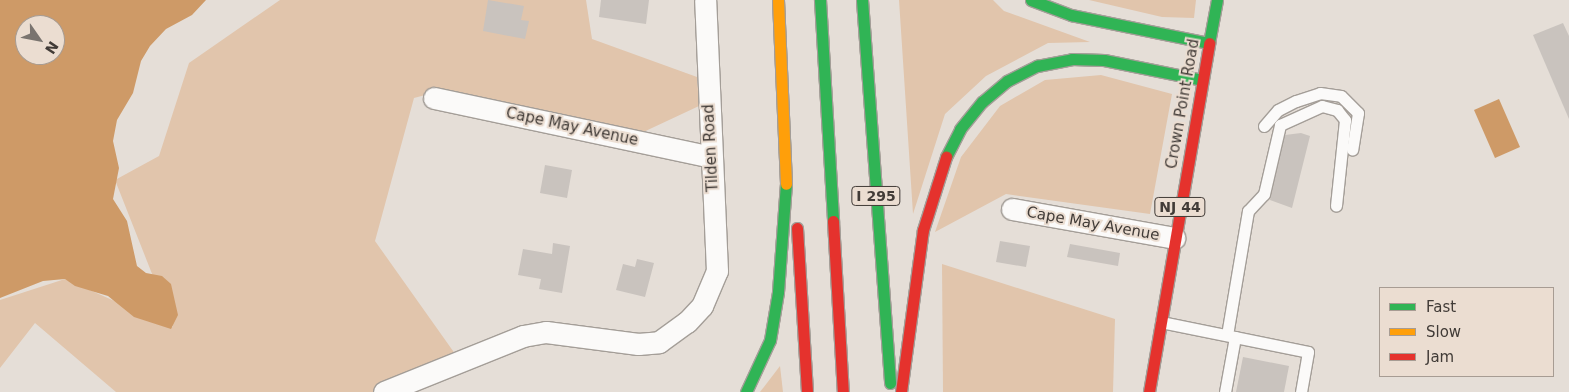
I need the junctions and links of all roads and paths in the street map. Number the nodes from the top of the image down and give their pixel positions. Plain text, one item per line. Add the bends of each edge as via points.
1 (705, 0) edge
2 (778, 0) edge
3 (820, 0) edge
4 (862, 0) edge
5 (1031, 0) edge
6 (1218, 0) edge
7 (1209, 44) junction
8 (1202, 80) junction
9 (434, 98) dead end
10 (1264, 126) dead end
11 (1352, 150) dead end
12 (711, 157) junction
13 (787, 162) junction
14 (1336, 206) dead end
15 (1012, 209) dead end
16 (1174, 238) junction
17 (1160, 321) junction
18 (1231, 336) junction
19 (384, 392) edge
20 (746, 392) edge
21 (807, 392) edge
22 (843, 392) edge
23 (890, 392) edge
24 (902, 392) edge
25 (1149, 392) edge
26 (1225, 392) edge
27 (1300, 392) edge

1 - 12 street, Tilden Road
2 - 13 main road
3 - 22 main road, I 295
4 - 23 main road, I 295
5 - 7 main road via 1071,16
6 - 7 main road, Crown Point Road / NJ 44
7 - 8 main road, Crown Point Road / NJ 44
8 - 16 main road, Crown Point Road / NJ 44
8 - 24 main road via 1104,60 1072,59 1037,66 1007,81 982,102 960,129 942,168 924,230 913,286
9 - 12 street, Cape May Avenue
10 - 11 lane via 1278,110 1296,100 1320,93 1341,96 1358,113
12 - 19 street, Tilden Road via 717,271 708,295 687,322 659,342 638,344 546,332 523,336
13 - 20 main road via 778,292 770,340
13 - 21 main road via 797,227
14 - 18 lane via 1345,120 1337,110 1322,106 1280,125 1264,194 1248,211
15 - 16 street, Cape May Avenue
16 - 17 main road, Crown Point Road / NJ 44
17 - 18 lane
17 - 25 main road, Crown Point Road / NJ 44
18 - 26 lane
18 - 27 lane via 1308,352

